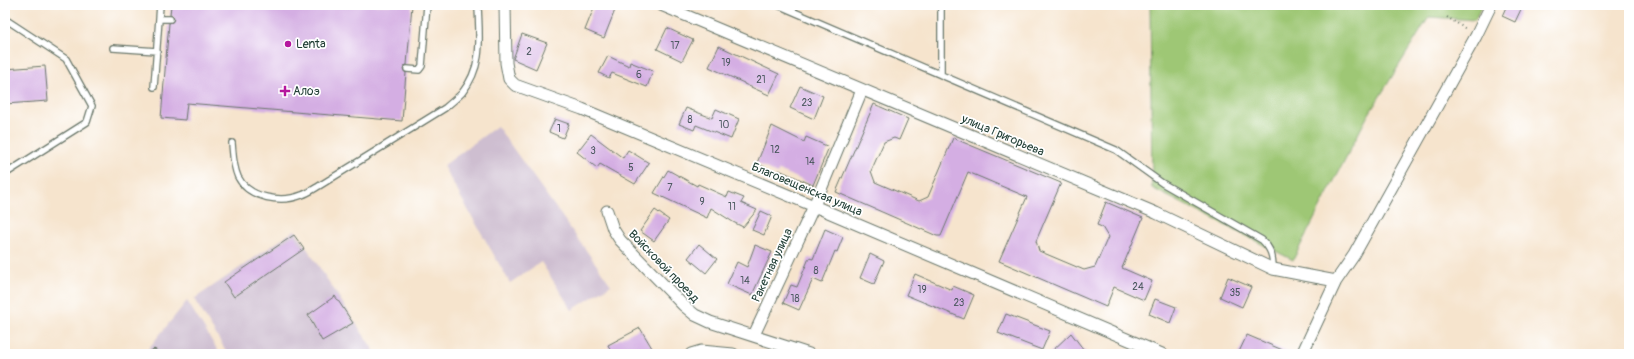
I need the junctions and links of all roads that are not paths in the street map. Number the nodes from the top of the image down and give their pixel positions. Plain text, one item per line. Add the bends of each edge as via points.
1 (160, 5) edge
2 (423, 5) edge
3 (427, 5) edge
4 (478, 5) edge
5 (505, 5) edge
6 (661, 5) edge
7 (778, 5) edge
8 (941, 5) edge
9 (1491, 5) edge
10 (5, 19) edge
11 (159, 19) junction
12 (170, 20) dead end
13 (113, 48) dead end
14 (157, 51) junction
15 (407, 69) dead end
16 (941, 75) junction
17 (154, 87) dead end
18 (862, 90) junction
19 (232, 143) dead end
20 (5, 174) edge
21 (814, 206) junction
22 (607, 211) dead end
23 (1273, 268) junction
24 (1336, 281) junction
25 (754, 335) junction
26 (691, 354) edge
27 (733, 354) edge
28 (809, 354) edge
29 (1162, 354) edge
30 (1302, 354) edge

1 - 11 lane
2 - 3 lane
3 - 15 lane via 422,66 419,70
4 - 19 lane via 479,55 476,68 461,93 445,108 319,186 301,195 282,198 266,197 250,191 239,178 233,163
5 - 21 street, Благовещенская улица via 506,63 509,79 516,85 582,109
6 - 18 street, улица Григорьева
7 - 16 lane
8 - 16 lane
9 - 24 street via 1354,255
10 - 20 lane via 66,59 92,106 87,122
11 - 12 lane
11 - 14 lane
13 - 14 lane
14 - 17 lane
16 - 23 lane via 1116,150 1162,183 1262,240 1273,255
18 - 21 street, Ракетная улица
18 - 23 street, улица Григорьева via 1156,213
21 - 25 street, Ракетная улица
21 - 29 street, Благовещенская улица
22 - 25 street, Войсковой проезд via 620,240 683,305 695,315 710,322
23 - 24 street, улица Григорьева
24 - 30 street
25 - 28 street, Войсковой проезд
26 - 27 street via 701,351

